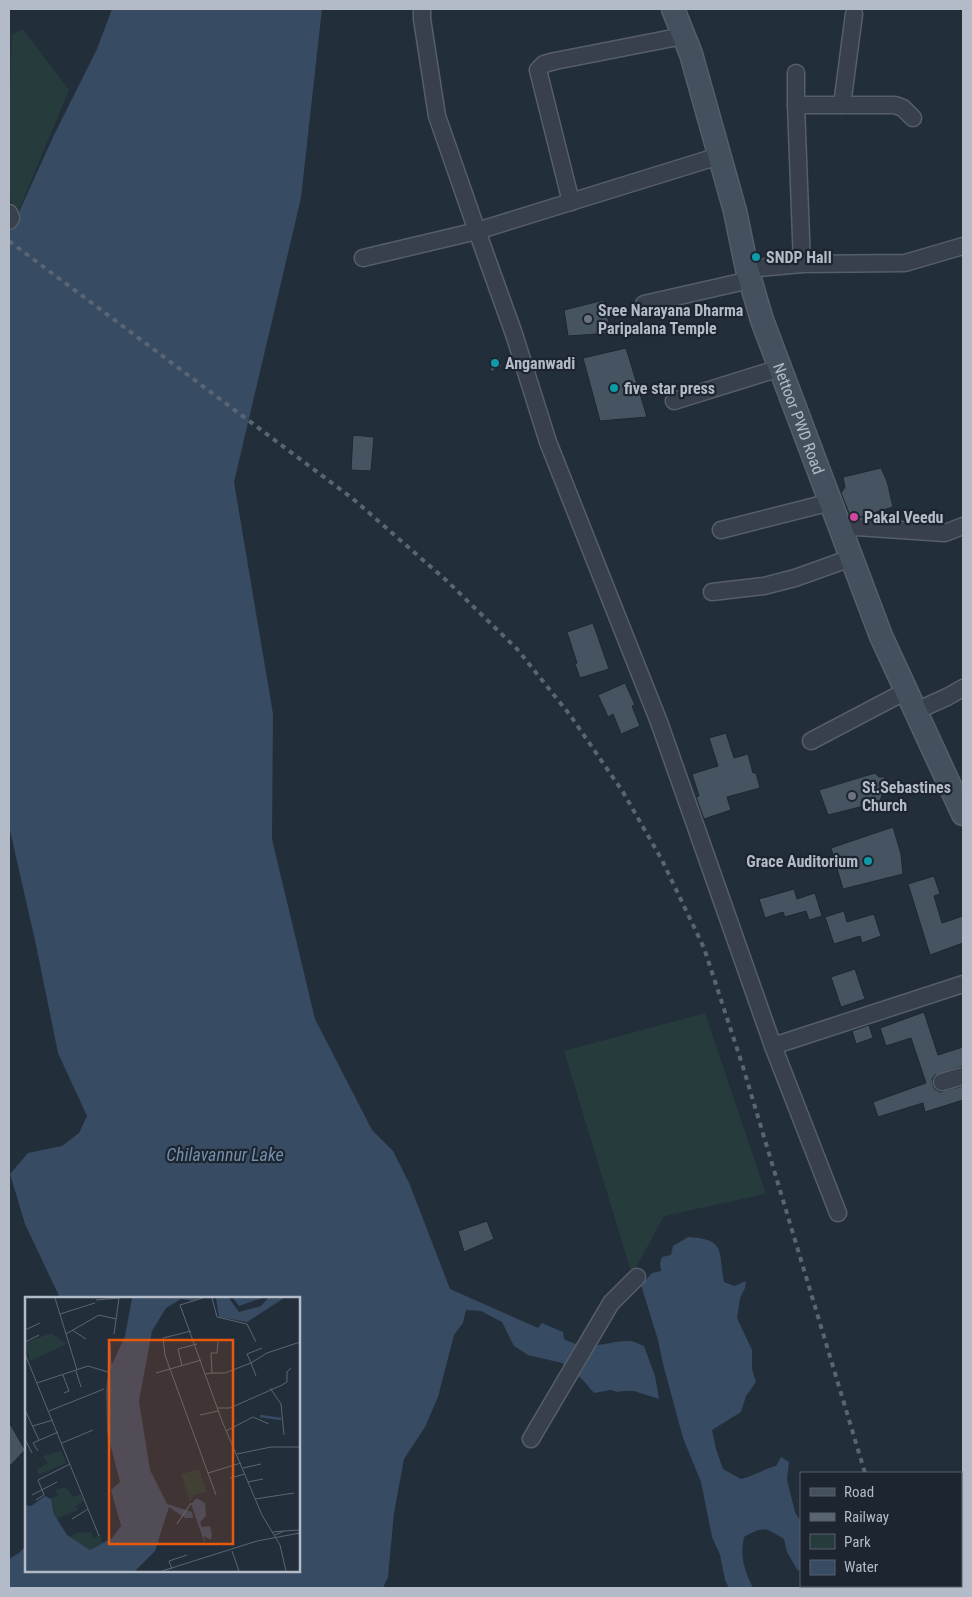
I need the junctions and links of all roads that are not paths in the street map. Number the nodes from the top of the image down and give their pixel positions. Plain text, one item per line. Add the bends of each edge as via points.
1 (422, 9) edge
2 (672, 9) edge
3 (854, 14) dead end
4 (683, 36) junction
5 (796, 73) dead end
6 (796, 105) junction
7 (842, 105) junction
8 (913, 118) dead end
9 (719, 156) junction
10 (571, 202) junction
11 (9, 213) edge
12 (9, 220) edge
13 (477, 231) junction
14 (963, 246) edge
15 (363, 258) dead end
16 (802, 264) junction
17 (749, 274) junction
18 (644, 304) dead end
19 (780, 368) junction
20 (674, 401) dead end
21 (831, 502) junction
22 (963, 526) edge
23 (721, 530) dead end
24 (842, 532) junction
25 (852, 558) junction
26 (712, 592) dead end
27 (963, 688) edge
28 (906, 691) junction
29 (916, 711) junction
30 (811, 741) dead end
31 (963, 814) edge
32 (963, 984) edge
33 (773, 1046) junction
34 (963, 1076) edge
35 (942, 1082) dead end
36 (838, 1213) dead end
37 (637, 1278) dead end
38 (531, 1439) dead end

1 - 13 street via 437,116
2 - 4 street, Nettoor PWD Road
3 - 7 street
4 - 9 street, Nettoor PWD Road
4 - 10 street via 555,61 538,70
5 - 6 street
6 - 7 street
6 - 16 street
7 - 8 street via 895,105
9 - 10 street
9 - 17 street, Nettoor PWD Road
10 - 13 street
11 - 12 street
13 - 15 street
13 - 33 street via 548,442 660,722
14 - 16 street via 905,263
16 - 17 street
17 - 18 street
17 - 19 street, Nettoor PWD Road
19 - 20 street
19 - 21 street, Nettoor PWD Road
21 - 23 street
21 - 24 street, Nettoor PWD Road
22 - 24 street via 945,533 856,527
24 - 25 street, Nettoor PWD Road
25 - 26 street via 772,584
25 - 28 street, Nettoor PWD Road via 880,636
27 - 29 street
28 - 29 street, Nettoor PWD Road
28 - 30 street
29 - 31 street, Nettoor PWD Road
32 - 33 street
33 - 36 street
34 - 35 street
37 - 38 street via 611,1303

